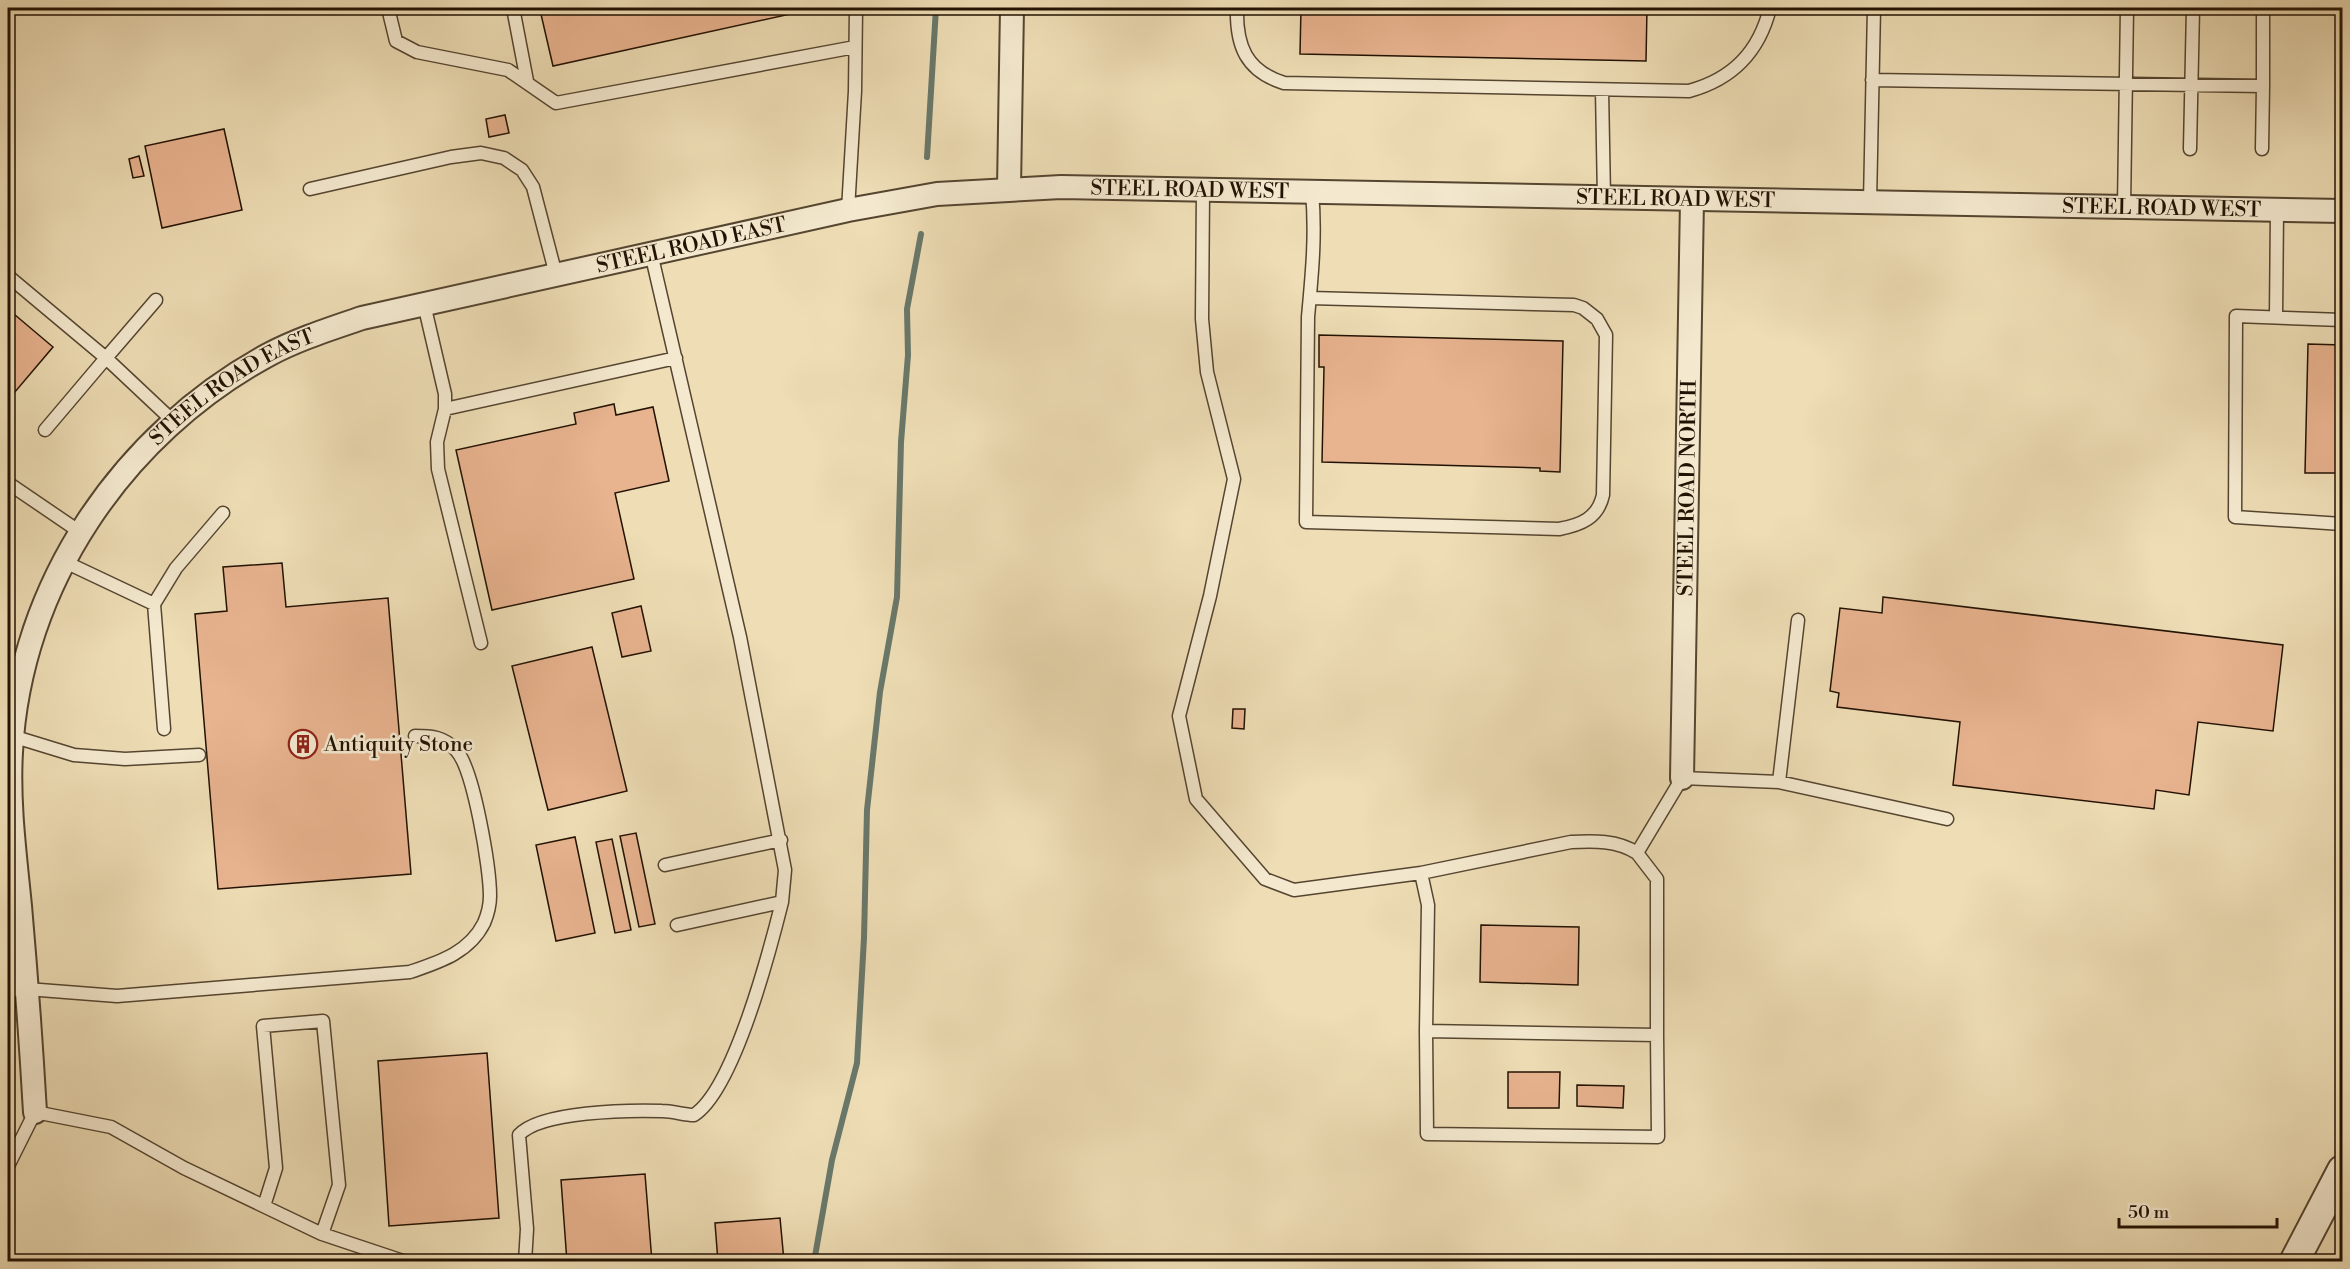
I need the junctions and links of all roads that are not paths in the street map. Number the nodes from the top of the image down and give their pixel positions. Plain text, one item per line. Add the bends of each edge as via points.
1 (388, 8) edge
2 (513, 8) edge
3 (856, 8) edge
4 (1012, 8) edge
5 (1237, 8) edge
6 (1770, 8) edge
7 (1874, 8) edge
8 (2127, 8) edge
9 (2193, 8) edge
10 (2263, 8) edge
11 (855, 47) junction
12 (1872, 80) junction
13 (527, 81) junction
14 (2126, 84) junction
15 (2190, 85) junction
16 (2263, 86) junction
17 (1602, 90) junction
18 (2190, 149) dead end
19 (2262, 149) dead end
20 (1009, 188) junction
21 (310, 189) dead end
22 (1203, 190) junction
23 (1312, 192) junction
24 (1604, 198) junction
25 (1692, 200) junction
26 (1870, 202) junction
27 (2124, 206) junction
28 (848, 210) junction
29 (2277, 210) junction
30 (2343, 211) edge
31 (651, 253) junction
32 (556, 275) junction
33 (8, 276) edge
34 (1310, 298) junction
35 (156, 300) dead end
36 (424, 304) junction
37 (2276, 317) junction
38 (2343, 320) edge
39 (106, 358) junction
40 (676, 358) junction
41 (445, 409) junction
42 (173, 421) junction
43 (45, 430) dead end
44 (8, 483) edge
45 (223, 513) dead end
46 (2343, 524) edge
47 (81, 532) junction
48 (63, 561) junction
49 (154, 604) junction
50 (1798, 620) dead end
51 (481, 643) dead end
52 (13, 692) edge
53 (164, 729) dead end
54 (12, 736) junction
55 (415, 736) dead end
56 (199, 755) dead end
57 (1682, 778) junction
58 (1779, 782) junction
59 (1947, 819) dead end
60 (10, 826) edge
61 (781, 840) junction
62 (1637, 853) junction
63 (664, 865) dead end
64 (1421, 873) junction
65 (782, 902) junction
66 (677, 925) dead end
67 (17, 989) edge
68 (1426, 1031) junction
69 (1658, 1035) junction
70 (35, 1112) junction
71 (8, 1166) edge
72 (2343, 1170) edge
73 (264, 1206) junction
74 (322, 1234) junction
75 (406, 1262) edge
76 (525, 1262) edge
77 (2294, 1262) edge

1 - 13 lane via 396,41 417,52 508,70
2 - 13 lane
3 - 11 lane
4 - 20 street
5 - 17 lane via 1239,40 1245,54 1265,77 1284,83
6 - 17 lane via 1763,29 1743,62 1711,85 1689,91
7 - 12 lane
8 - 14 lane
9 - 15 lane
10 - 16 lane
11 - 13 lane via 556,103
11 - 28 lane
12 - 14 lane
12 - 26 lane
14 - 15 lane
14 - 27 lane
15 - 16 lane
15 - 18 lane
16 - 19 lane
17 - 24 lane
20 - 22 street, STEEL ROAD WEST
20 - 28 street, STEEL ROAD EAST via 937,194
21 - 32 lane via 451,157 482,153 504,158 522,170 533,187
22 - 23 street, STEEL ROAD WEST
22 - 64 lane via 1202,319 1207,372 1234,479 1210,596 1179,716 1196,799 1265,879 1294,890
23 - 24 street, STEEL ROAD WEST
23 - 34 lane via 1316,233
24 - 25 street, STEEL ROAD WEST
25 - 26 street, STEEL ROAD WEST
25 - 57 street, STEEL ROAD NORTH
26 - 27 street, STEEL ROAD WEST
27 - 29 street, STEEL ROAD WEST
28 - 31 street, STEEL ROAD EAST
29 - 30 street, STEEL ROAD WEST
29 - 37 lane
31 - 32 street, STEEL ROAD EAST
31 - 40 lane
32 - 36 street, STEEL ROAD EAST
33 - 39 lane
34 - 34 lane via 1306,522 1559,529 1587,521 1596,514 1603,495 1606,335 1592,314 1574,305
35 - 39 lane
36 - 41 lane
36 - 42 street, STEEL ROAD EAST via 362,318 270,354 228,378
37 - 38 lane
37 - 46 lane via 2236,316 2235,517
39 - 42 lane
39 - 43 lane
40 - 41 lane
40 - 61 lane
41 - 51 lane via 437,442 438,469
42 - 47 street, STEEL ROAD EAST via 118,478
44 - 47 lane
45 - 49 lane via 176,568
47 - 48 street, STEEL ROAD EAST
48 - 49 lane
48 - 52 street, STEEL ROAD EAST
49 - 53 lane
50 - 58 lane
52 - 54 street, STEEL ROAD EAST
54 - 56 lane via 74,755 125,759
54 - 60 street, STEEL ROAD EAST
55 - 67 lane via 438,736 457,751 467,771 476,801 490,897 484,923 466,947 446,960 410,972 117,996
57 - 58 lane
57 - 62 lane
58 - 59 lane
60 - 67 street, STEEL ROAD EAST
61 - 63 lane
61 - 65 lane via 785,870
62 - 64 lane via 1624,844 1571,842
62 - 69 lane via 1658,879
64 - 68 lane via 1428,905
65 - 66 lane
65 - 76 lane via 761,982 719,1085 704,1109 694,1115 665,1111 587,1114 538,1123 519,1135 527,1229
67 - 70 street, STEEL ROAD EAST
68 - 69 lane
68 - 69 lane via 1427,1134 1658,1137
70 - 71 lane
70 - 73 lane via 111,1127
72 - 77 street
73 - 74 lane
73 - 74 lane via 276,1168 263,1026 323,1021 339,1185
74 - 75 lane

